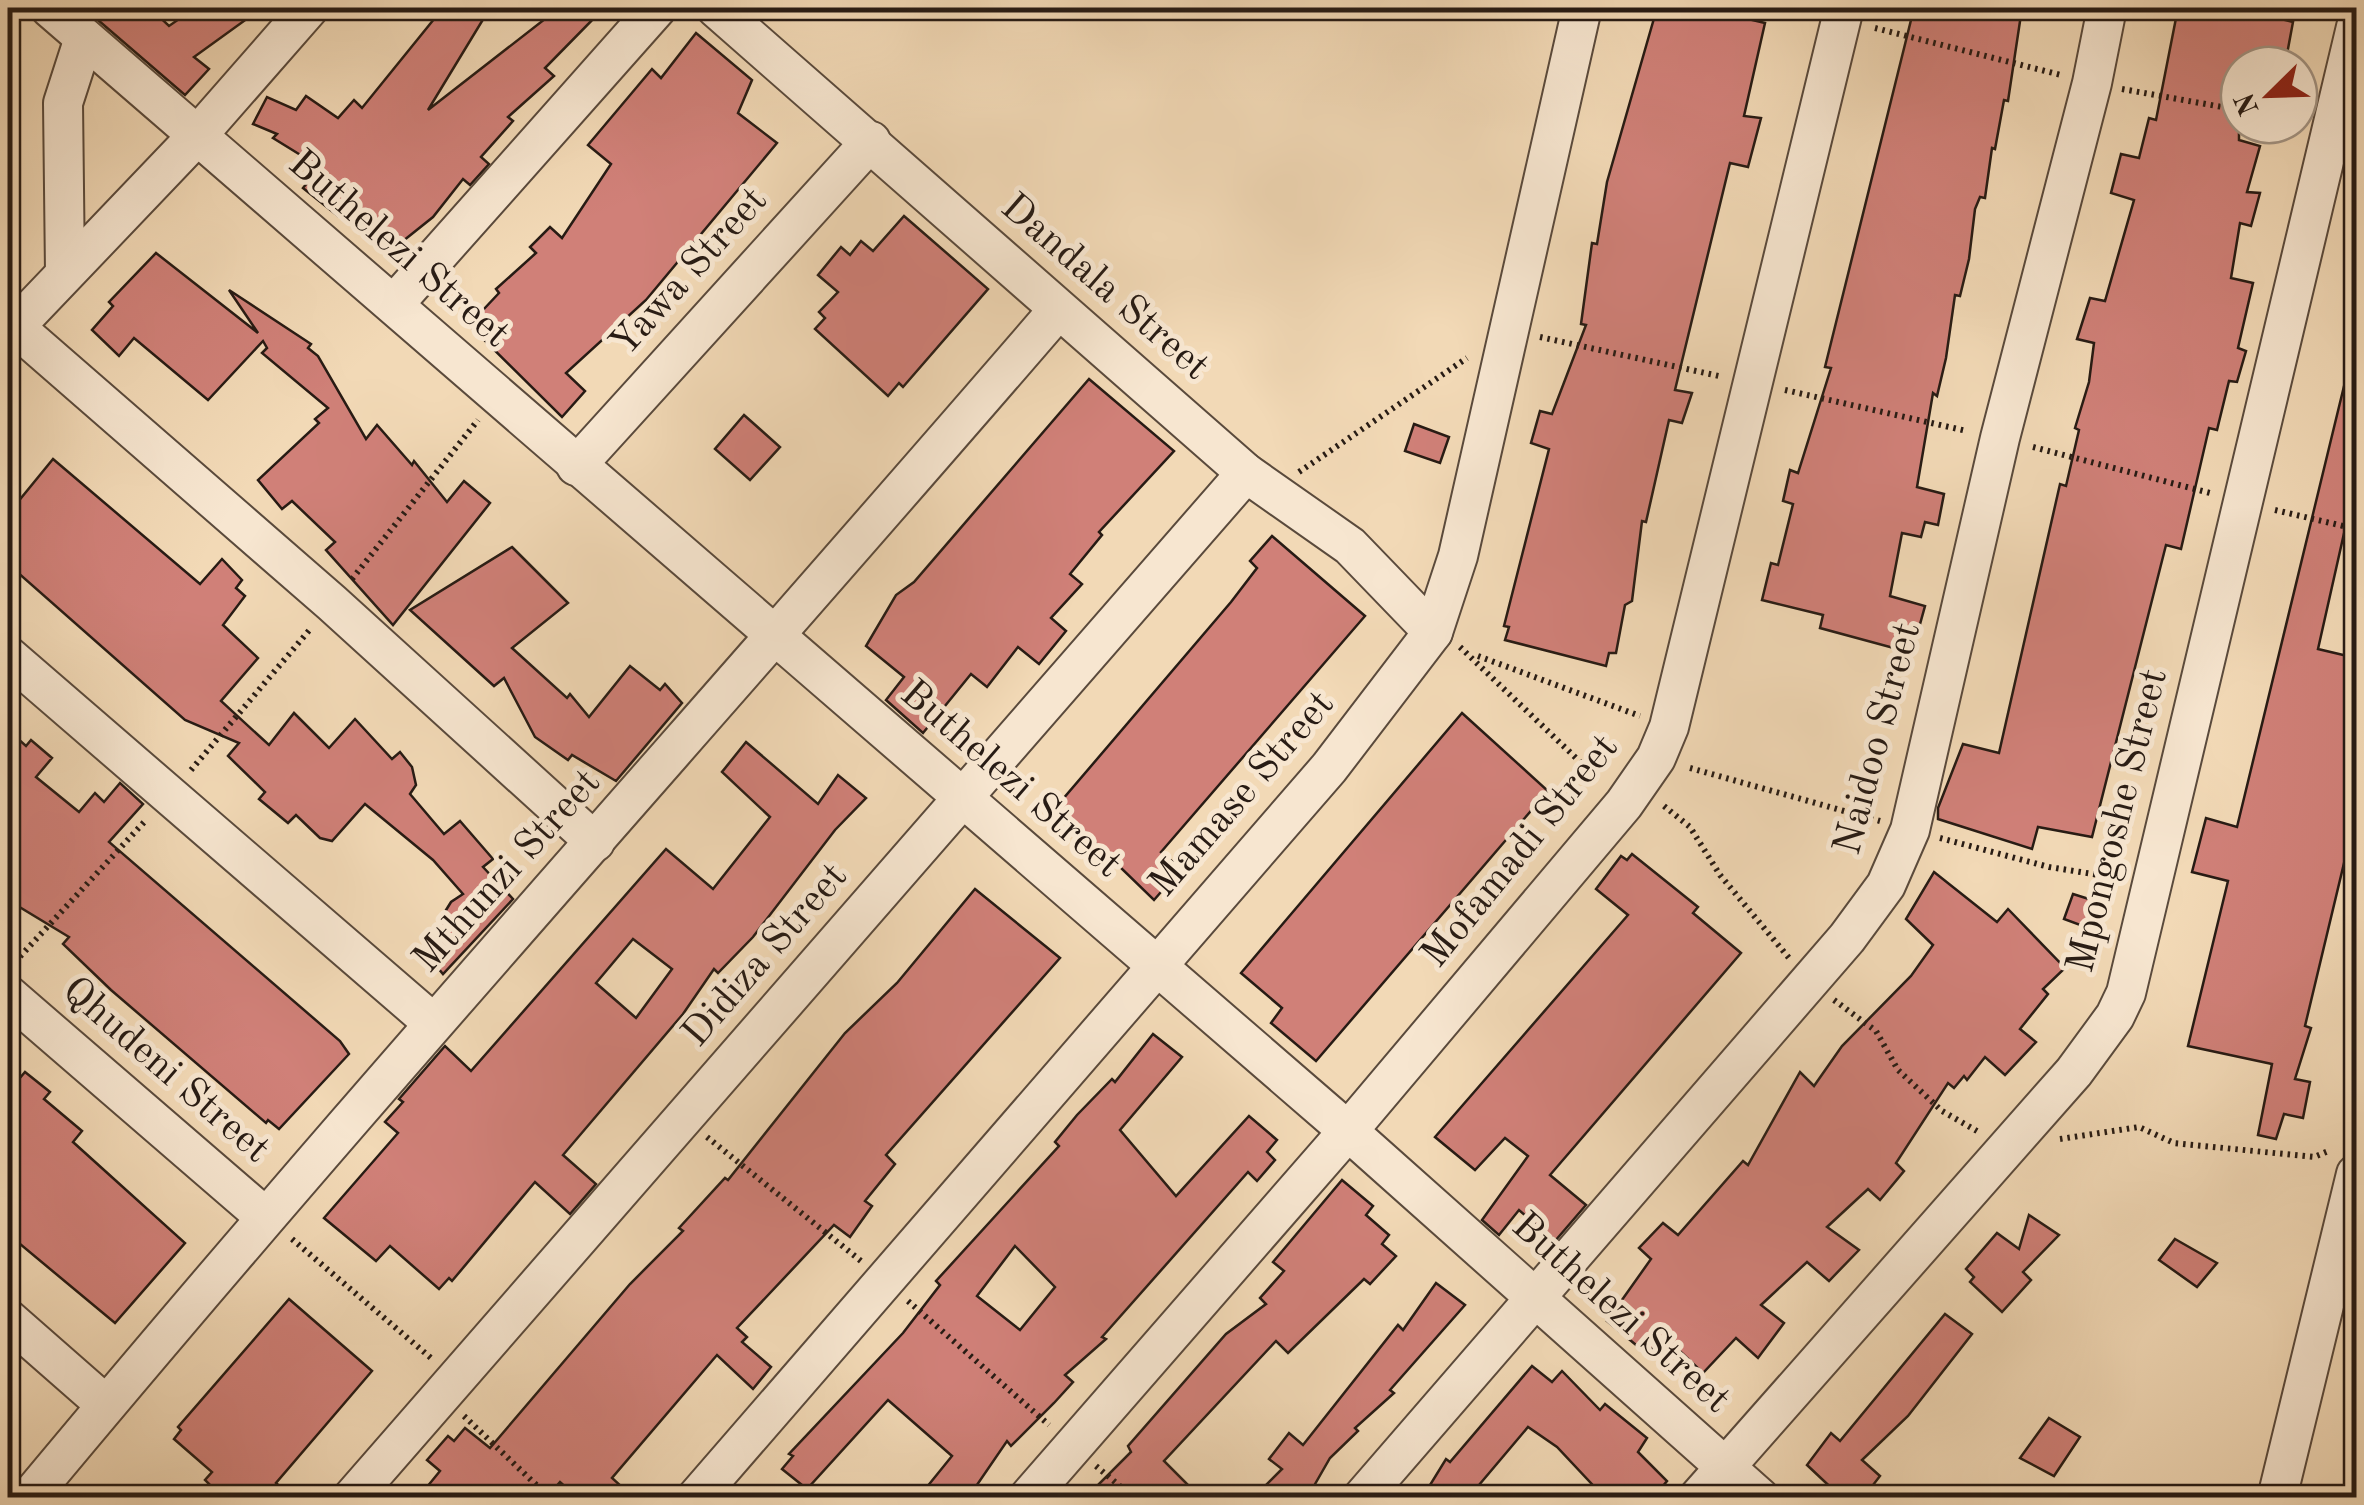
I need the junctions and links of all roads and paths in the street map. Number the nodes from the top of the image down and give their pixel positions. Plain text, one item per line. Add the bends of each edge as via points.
1 (50, 8) edge
2 (309, 8) edge
3 (657, 8) edge
4 (716, 8) edge
5 (1582, 8) edge
6 (2108, 8) edge
7 (1842, 13) edge
8 (2356, 27) edge
9 (84, 38) junction
10 (2092, 83) junction
11 (2219, 106) edge
12 (196, 137) junction
13 (871, 141) junction
14 (64, 272) junction
15 (394, 302) junction
16 (1058, 310) junction
17 (11, 330) edge
18 (1508, 330) junction
19 (1756, 384) junction
20 (497, 396) junction
21 (2000, 438) junction
22 (576, 466) junction
23 (1258, 482) junction
24 (2242, 502) junction
25 (2356, 530) edge
26 (332, 603) junction
27 (1433, 632) junction
28 (775, 638) junction
29 (1472, 654) junction
30 (8, 656) edge
31 (1669, 727) junction
32 (170, 794) junction
33 (1632, 794) junction
34 (961, 798) junction
35 (595, 842) junction
36 (1155, 965) junction
37 (8, 970) edge
38 (1808, 982) junction
39 (8, 995) edge
40 (434, 1023) junction
41 (1348, 1131) junction
42 (2356, 1174) edge
43 (264, 1216) junction
44 (1536, 1300) junction
45 (8, 1319) edge
46 (447, 1386) junction
47 (106, 1405) junction
48 (1725, 1468) junction
49 (29, 1498) edge
50 (352, 1498) edge
51 (550, 1498) edge
52 (696, 1498) edge
53 (1028, 1498) edge
54 (1362, 1498) edge
55 (1698, 1498) edge
56 (1760, 1498) edge
57 (2277, 1498) edge

1 - 9 street, Buthelezi Street
2 - 12 street
3 - 15 street
4 - 13 street, Dandala Street
5 - 18 street, Mamase Street
6 - 10 street, Naidoo Street
7 - 10 path
7 - 19 street, Mofamadi Street
8 - 24 street, Mpongoshe Street
9 - 12 street, Buthelezi Street
9 - 14 street via 63,103
10 - 11 path
10 - 21 street, Naidoo Street
12 - 14 street
12 - 15 street, Buthelezi Street
13 - 16 street, Dandala Street
13 - 22 street, Yawa Street
14 - 17 street
15 - 20 street, Buthelezi Street
16 - 23 street, Dandala Street
16 - 28 street, Mthunzi Street
17 - 26 street
18 - 19 path
18 - 23 path
18 - 27 street, Mamase Street via 1458,556
19 - 21 path
19 - 31 street, Mofamadi Street
20 - 22 street, Buthelezi Street
20 - 26 path
21 - 24 path
21 - 38 street, Naidoo Street via 1910,830 1886,885
22 - 28 street, Buthelezi Street
23 - 27 street, Dandala Street via 1350,546
23 - 34 street, Didiza Street
24 - 25 path
24 - 48 street, Mpongoshe Street via 2138,948 2115,1016 2074,1072
26 - 32 path
26 - 35 street
27 - 29 path
27 - 36 street, Mamase Street via 1329,768
28 - 34 street, Buthelezi Street
28 - 35 street, Mthunzi Street
29 - 31 path
29 - 33 path
30 - 32 street
31 - 33 street, Mofamadi Street
32 - 37 path
32 - 40 street
33 - 38 path via 1690,827 1720,875
33 - 41 street, Mofamadi Street
34 - 36 street, Buthelezi Street
34 - 46 street, Didiza Street
35 - 40 street, Mthunzi Street
36 - 41 street, Buthelezi Street
36 - 52 street, Mamase Street
38 - 44 street, Naidoo Street
39 - 43 street, Qhudeni Street
40 - 43 street, Mthunzi Street
41 - 44 street, Buthelezi Street
41 - 53 street, Mofamadi Street
42 - 57 street
43 - 46 path
43 - 47 street, Mthunzi Street
44 - 48 street, Buthelezi Street
44 - 54 street, Naidoo Street
45 - 47 street
46 - 50 street, Didiza Street
46 - 51 path
47 - 49 street, Mthunzi Street
48 - 55 street, Mpongoshe Street
48 - 56 street, Buthelezi Street

